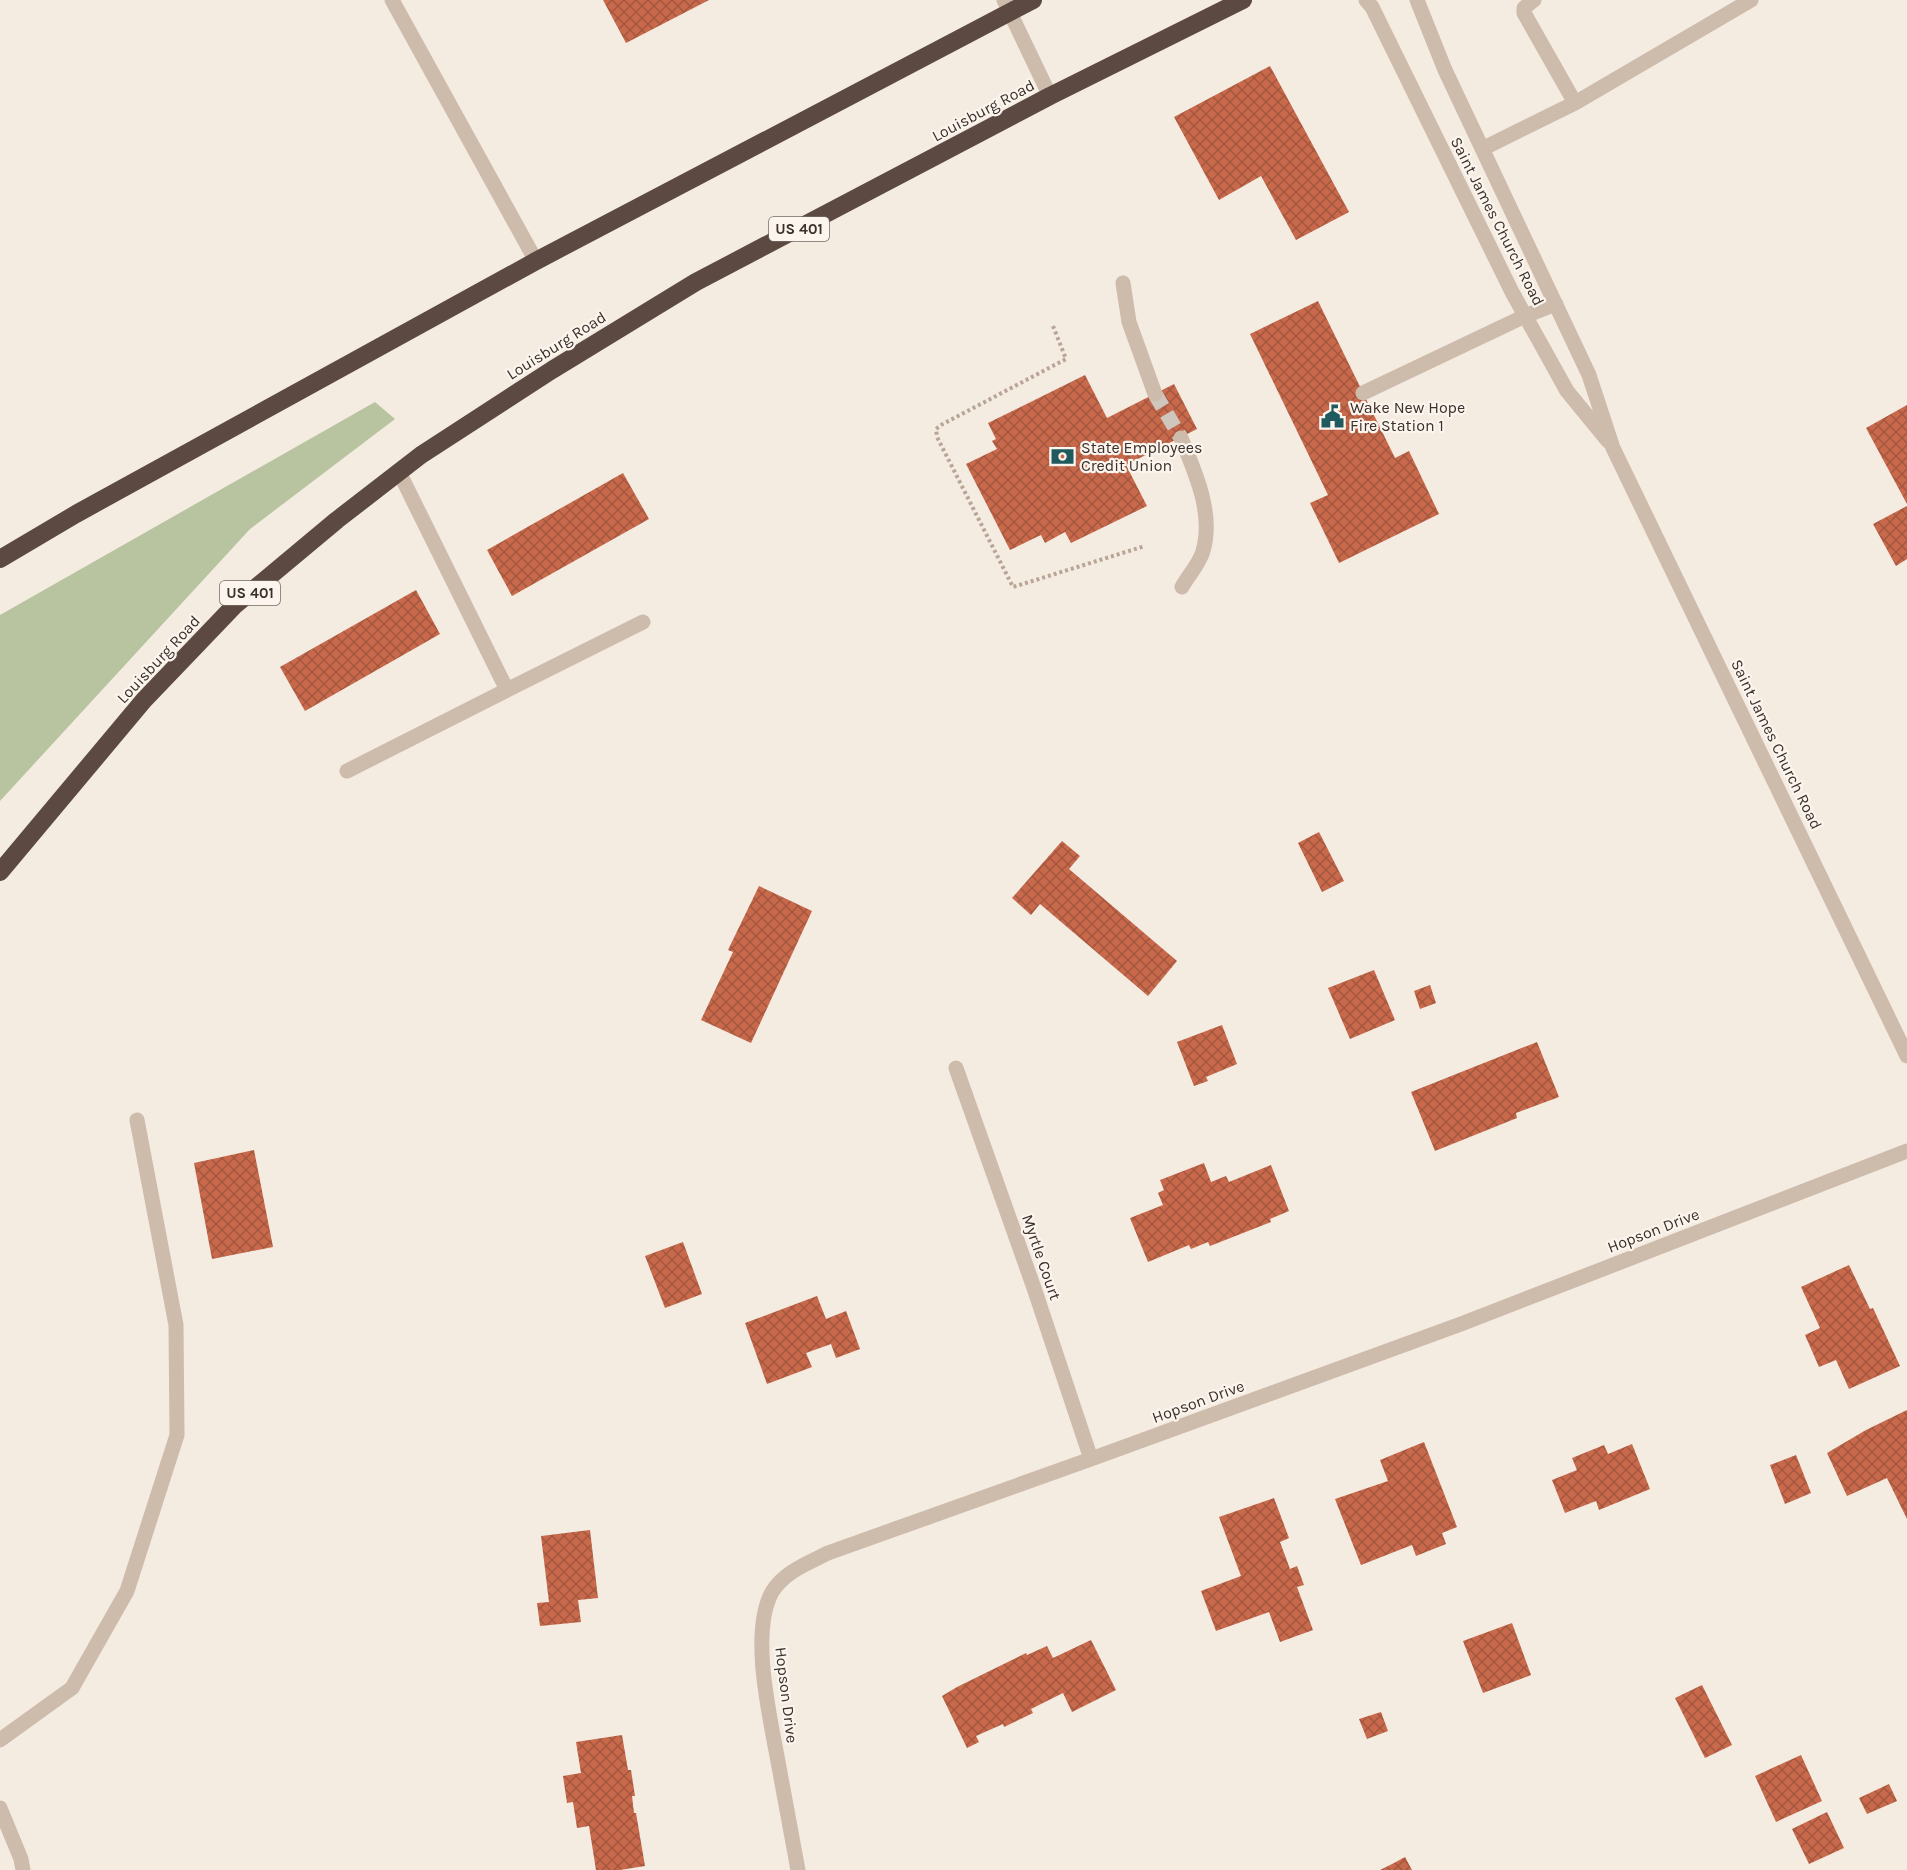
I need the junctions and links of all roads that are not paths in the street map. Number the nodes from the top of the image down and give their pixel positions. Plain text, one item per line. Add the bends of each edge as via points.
1 (392, 0) edge
2 (1033, 0) edge
3 (1244, 0) edge
4 (1366, 0) edge
5 (1417, 0) edge
6 (1534, 0) edge
7 (1751, 0) edge
8 (1007, 6) edge
9 (1050, 96) junction
10 (1575, 103) junction
11 (1482, 149) junction
12 (536, 261) junction
13 (1123, 283) dead end
14 (1556, 304) junction
15 (1525, 316) junction
16 (1363, 393) dead end
17 (1155, 394) tunnel mouth
18 (1181, 438) tunnel mouth
19 (1613, 448) junction
20 (399, 472) junction
21 (0, 559) edge
22 (1182, 587) dead end
23 (643, 622) dead end
24 (507, 690) junction
25 (347, 771) dead end
26 (0, 872) edge
27 (1907, 1056) edge
28 (956, 1068) dead end
29 (137, 1120) dead end
30 (1907, 1151) edge
31 (1091, 1459) junction
32 (0, 1740) edge
33 (0, 1808) edge
34 (23, 1870) edge
35 (798, 1870) edge

1 - 12 street
2 - 8 highway
3 - 9 highway, Louisburg Road / US 401
4 - 15 street, Saint James Church Road
5 - 11 street, Saint James Church Road
6 - 10 street via 1524,8 1524,13
7 - 10 street
8 - 9 street
8 - 12 highway
9 - 20 highway, Louisburg Road / US 401 via 696,282 543,376
10 - 11 street
11 - 14 street, Saint James Church Road
12 - 21 highway
13 - 17 street via 1129,322
14 - 15 street
14 - 19 street, Saint James Church Road via 1589,375
15 - 16 street
15 - 19 street, Saint James Church Road via 1567,391
18 - 22 street via 1196,475 1206,520 1203,552
19 - 27 street, Saint James Church Road
20 - 24 street
20 - 26 highway, Louisburg Road / US 401 via 235,605 144,700
23 - 24 street
24 - 25 street
28 - 31 street, Myrtle Court
29 - 32 street via 176,1325 177,1435 127,1591 72,1688
30 - 31 street, Hopson Drive via 1461,1324
31 - 35 street, Hopson Drive via 828,1553 788,1574 773,1591 762,1629 762,1657 766,1699
33 - 34 street

